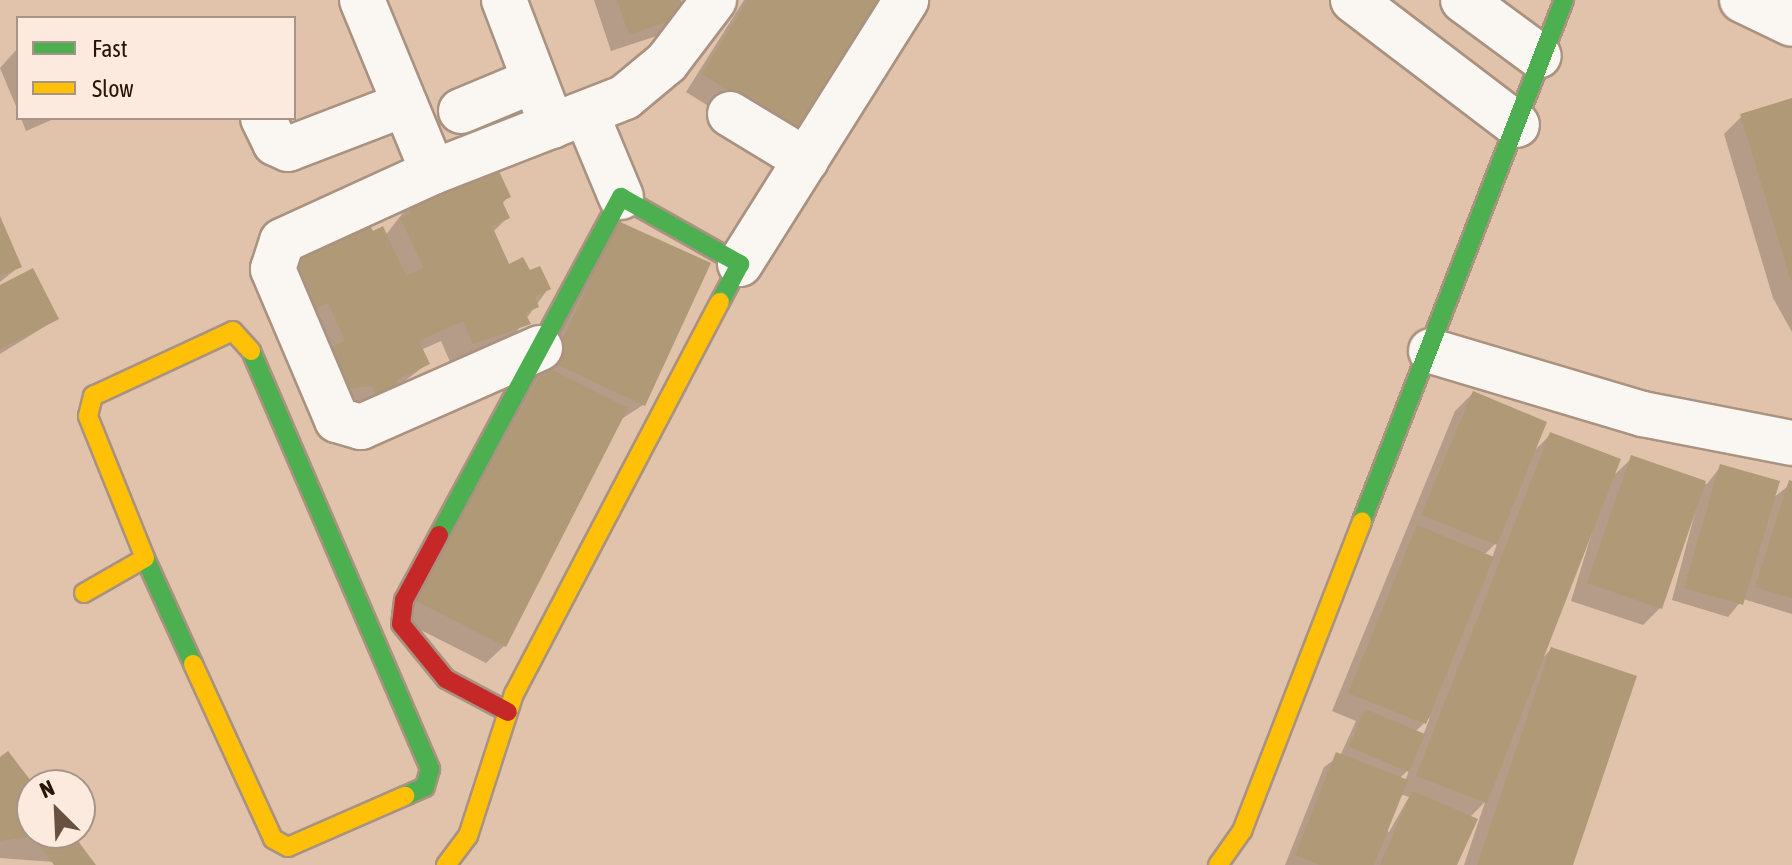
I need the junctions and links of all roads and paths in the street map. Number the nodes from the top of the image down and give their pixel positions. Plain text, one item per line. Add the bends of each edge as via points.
1 (362, 0) edge
2 (504, 0) edge
3 (714, 0) edge
4 (906, 0) edge
5 (1353, 0) edge
6 (1463, 0) edge
7 (1564, 0) edge
8 (1742, 0) edge
9 (1792, 24) edge
10 (1539, 56) junction
11 (533, 81) junction
12 (405, 104) junction
13 (461, 111) dead end
14 (730, 114) dead end
15 (569, 119) junction
16 (264, 120) edge
17 (1517, 125) junction
18 (806, 160) junction
19 (433, 172) junction
20 (621, 197) junction
21 (740, 264) junction
22 (540, 348) junction
23 (1431, 351) junction
24 (1792, 443) edge
25 (145, 558) junction
26 (84, 593) dead end
27 (508, 712) junction
28 (446, 865) edge
29 (1218, 865) edge

1 - 12 street
2 - 11 street
3 - 15 street via 667,62 625,97
4 - 18 street
5 - 17 street
6 - 10 street
7 - 10 street
8 - 9 street
10 - 17 street
11 - 13 street
11 - 15 street
12 - 16 street via 288,149 275,143
12 - 19 street
14 - 18 street
15 - 19 street
15 - 20 street
17 - 23 street
18 - 21 street
19 - 22 street via 282,241 273,269 337,420 361,427
20 - 21 street
20 - 22 street
21 - 27 street
22 - 27 street via 404,600 401,624 446,679
23 - 24 street via 1643,414
23 - 29 street via 1242,831
25 - 25 street via 88,416 93,396 233,331 245,336 430,769 425,787 288,847 273,839
25 - 26 street
27 - 28 street via 468,836

